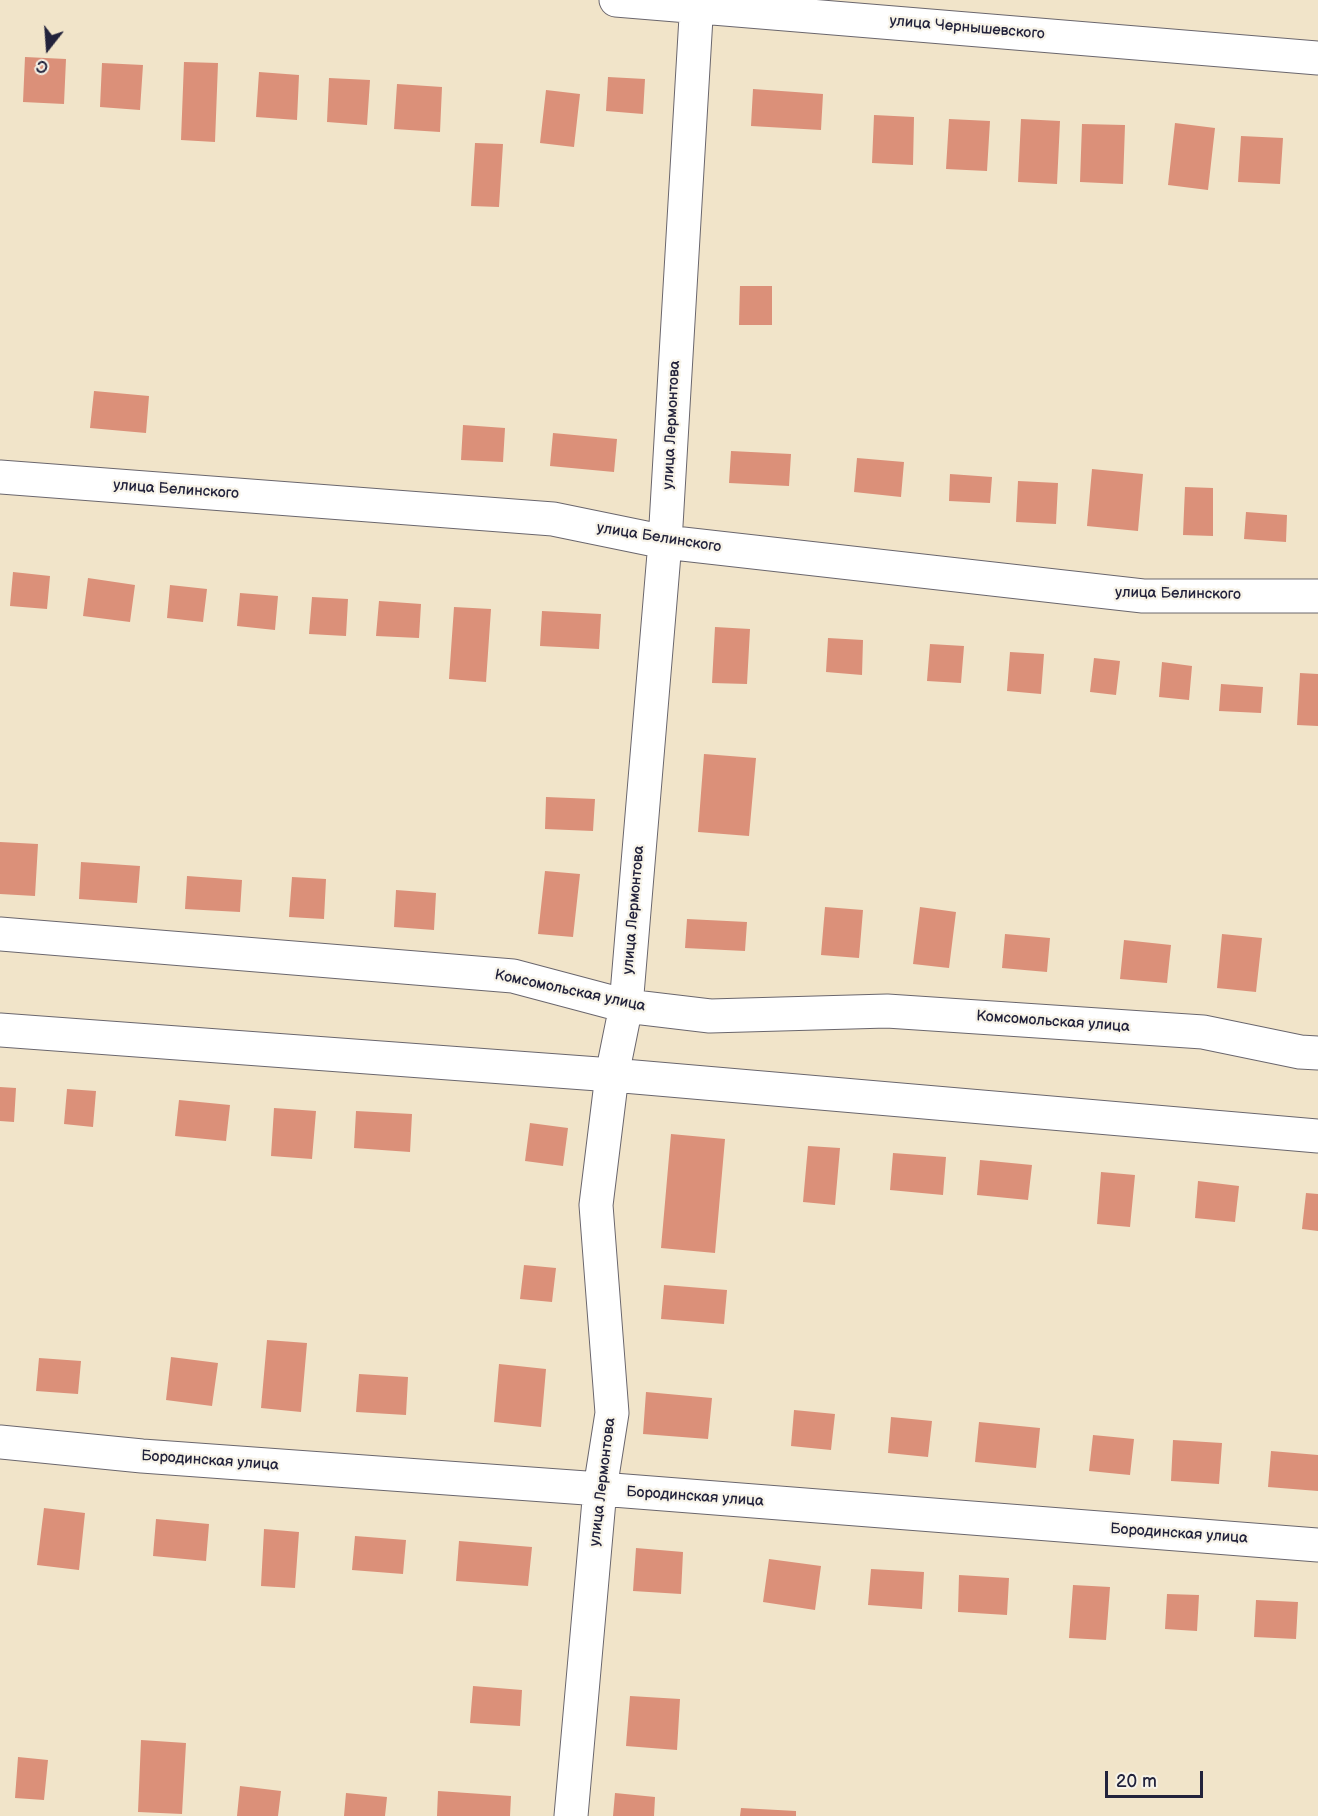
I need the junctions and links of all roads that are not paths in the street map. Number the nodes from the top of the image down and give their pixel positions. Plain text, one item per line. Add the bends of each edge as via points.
1 (616, 0) edge
2 (697, 3) edge
3 (1318, 57) edge
4 (0, 477) edge
5 (666, 542) junction
6 (1318, 596) edge
7 (0, 934) edge
8 (626, 1006) junction
9 (0, 1030) edge
10 (1318, 1053) edge
11 (612, 1075) junction
12 (1318, 1136) edge
13 (0, 1442) edge
14 (600, 1489) junction
15 (1318, 1545) edge
16 (571, 1816) edge

1 - 2 street, улица Чернышевского
2 - 3 street, улица Чернышевского
2 - 5 street, улица Лермонтова
4 - 5 street, улица Белинского via 553,519
5 - 6 street, улица Белинского via 1143,596
5 - 8 street, улица Лермонтова
7 - 8 street, Комсомольская улица via 513,976
8 - 10 street, Комсомольская улица via 710,1016 887,1011 1192,1031
8 - 11 street, улица Лермонтова
9 - 11 street
11 - 12 street
11 - 14 street, улица Лермонтова via 597,1204 612,1413
13 - 14 street, Бородинская улица
14 - 15 street, Бородинская улица
14 - 16 street, улица Лермонтова

